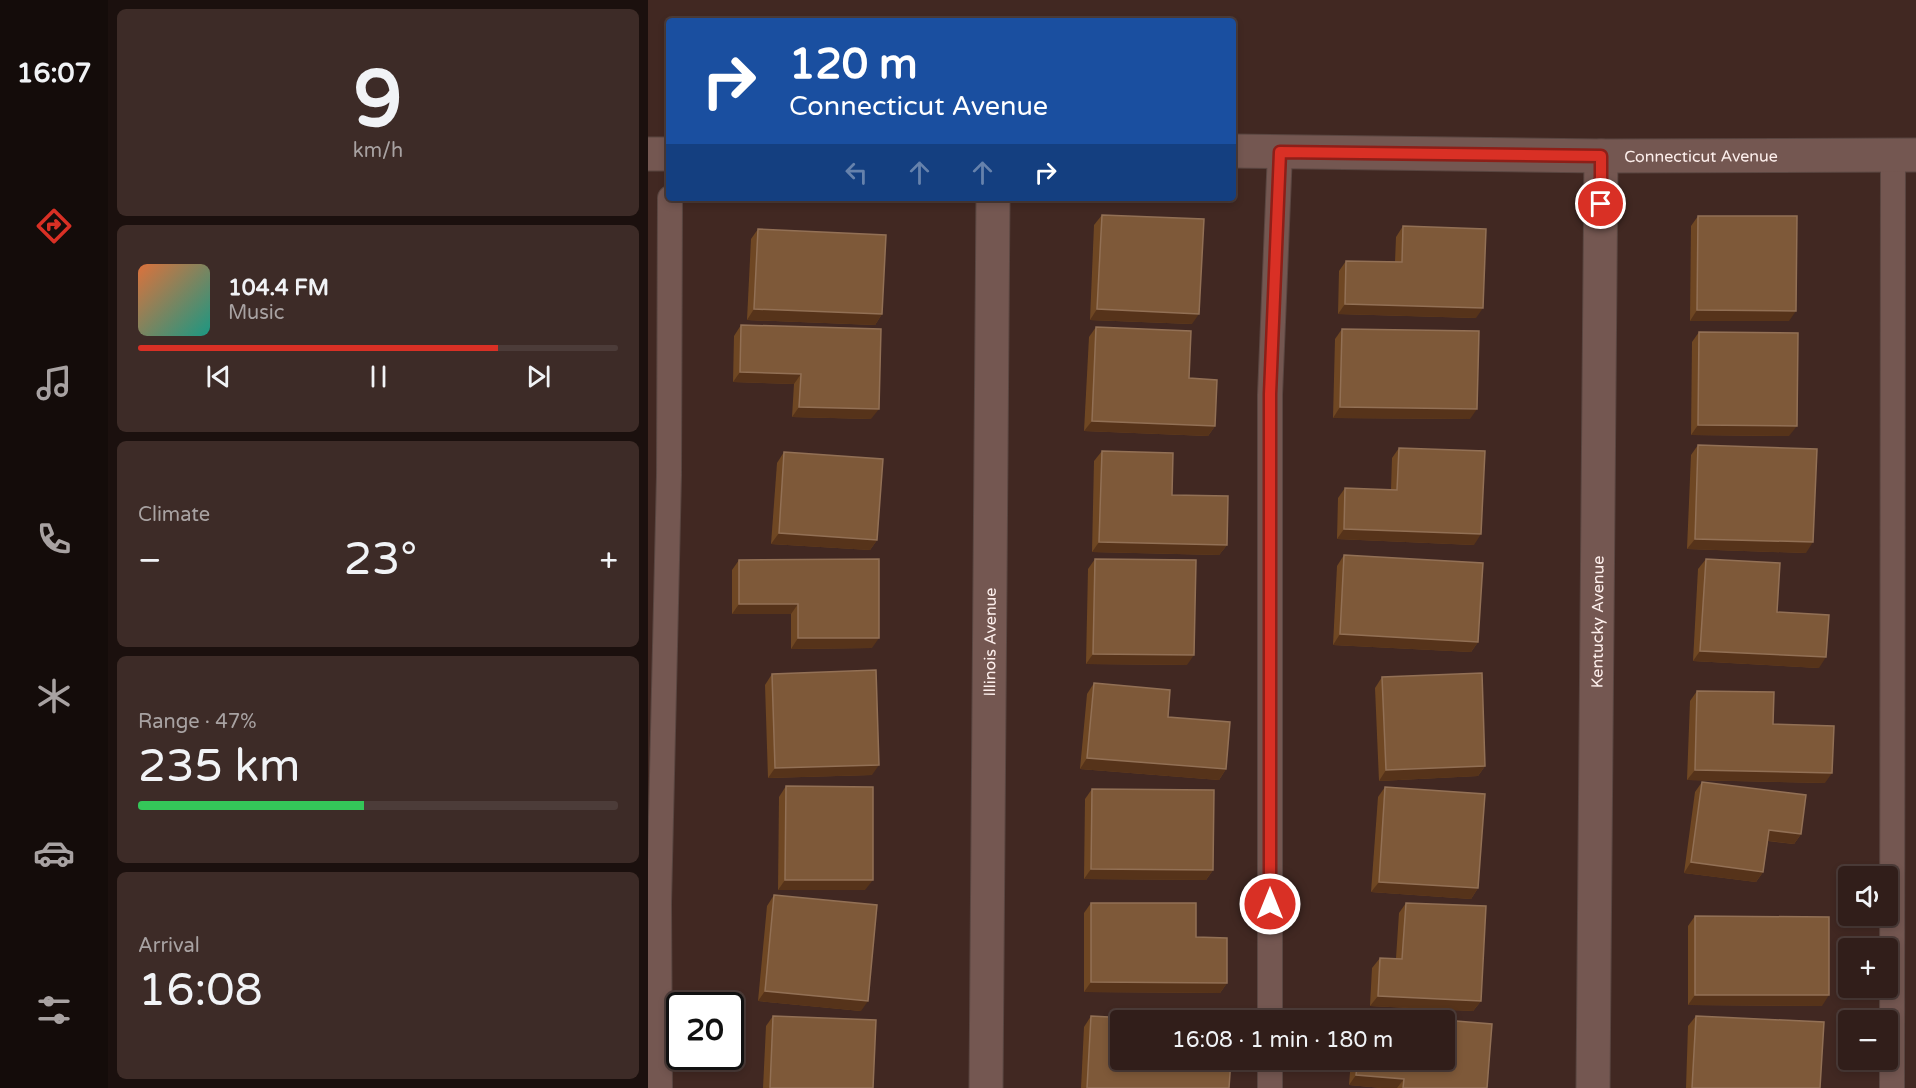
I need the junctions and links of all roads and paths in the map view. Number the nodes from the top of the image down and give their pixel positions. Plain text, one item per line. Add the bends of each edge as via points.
1 (1236, 151) edge
2 (1280, 152) junction
3 (648, 154) edge
4 (666, 154) edge
5 (1905, 155) edge
6 (1601, 156) junction
7 (670, 201) edge
8 (993, 201) edge
9 (1270, 1010) edge
10 (1270, 1070) edge
11 (660, 1088) edge
12 (986, 1088) edge
13 (1270, 1088) edge
14 (1593, 1088) edge
15 (1892, 1088) edge

1 - 2 street, Connecticut Avenue
2 - 6 street, Connecticut Avenue
2 - 9 lane via 1270,394
3 - 4 street
5 - 6 street, Connecticut Avenue
5 - 15 lane
6 - 14 street, Kentucky Avenue
7 - 11 lane via 669,475 659,903
8 - 12 street, Illinois Avenue
10 - 13 lane

